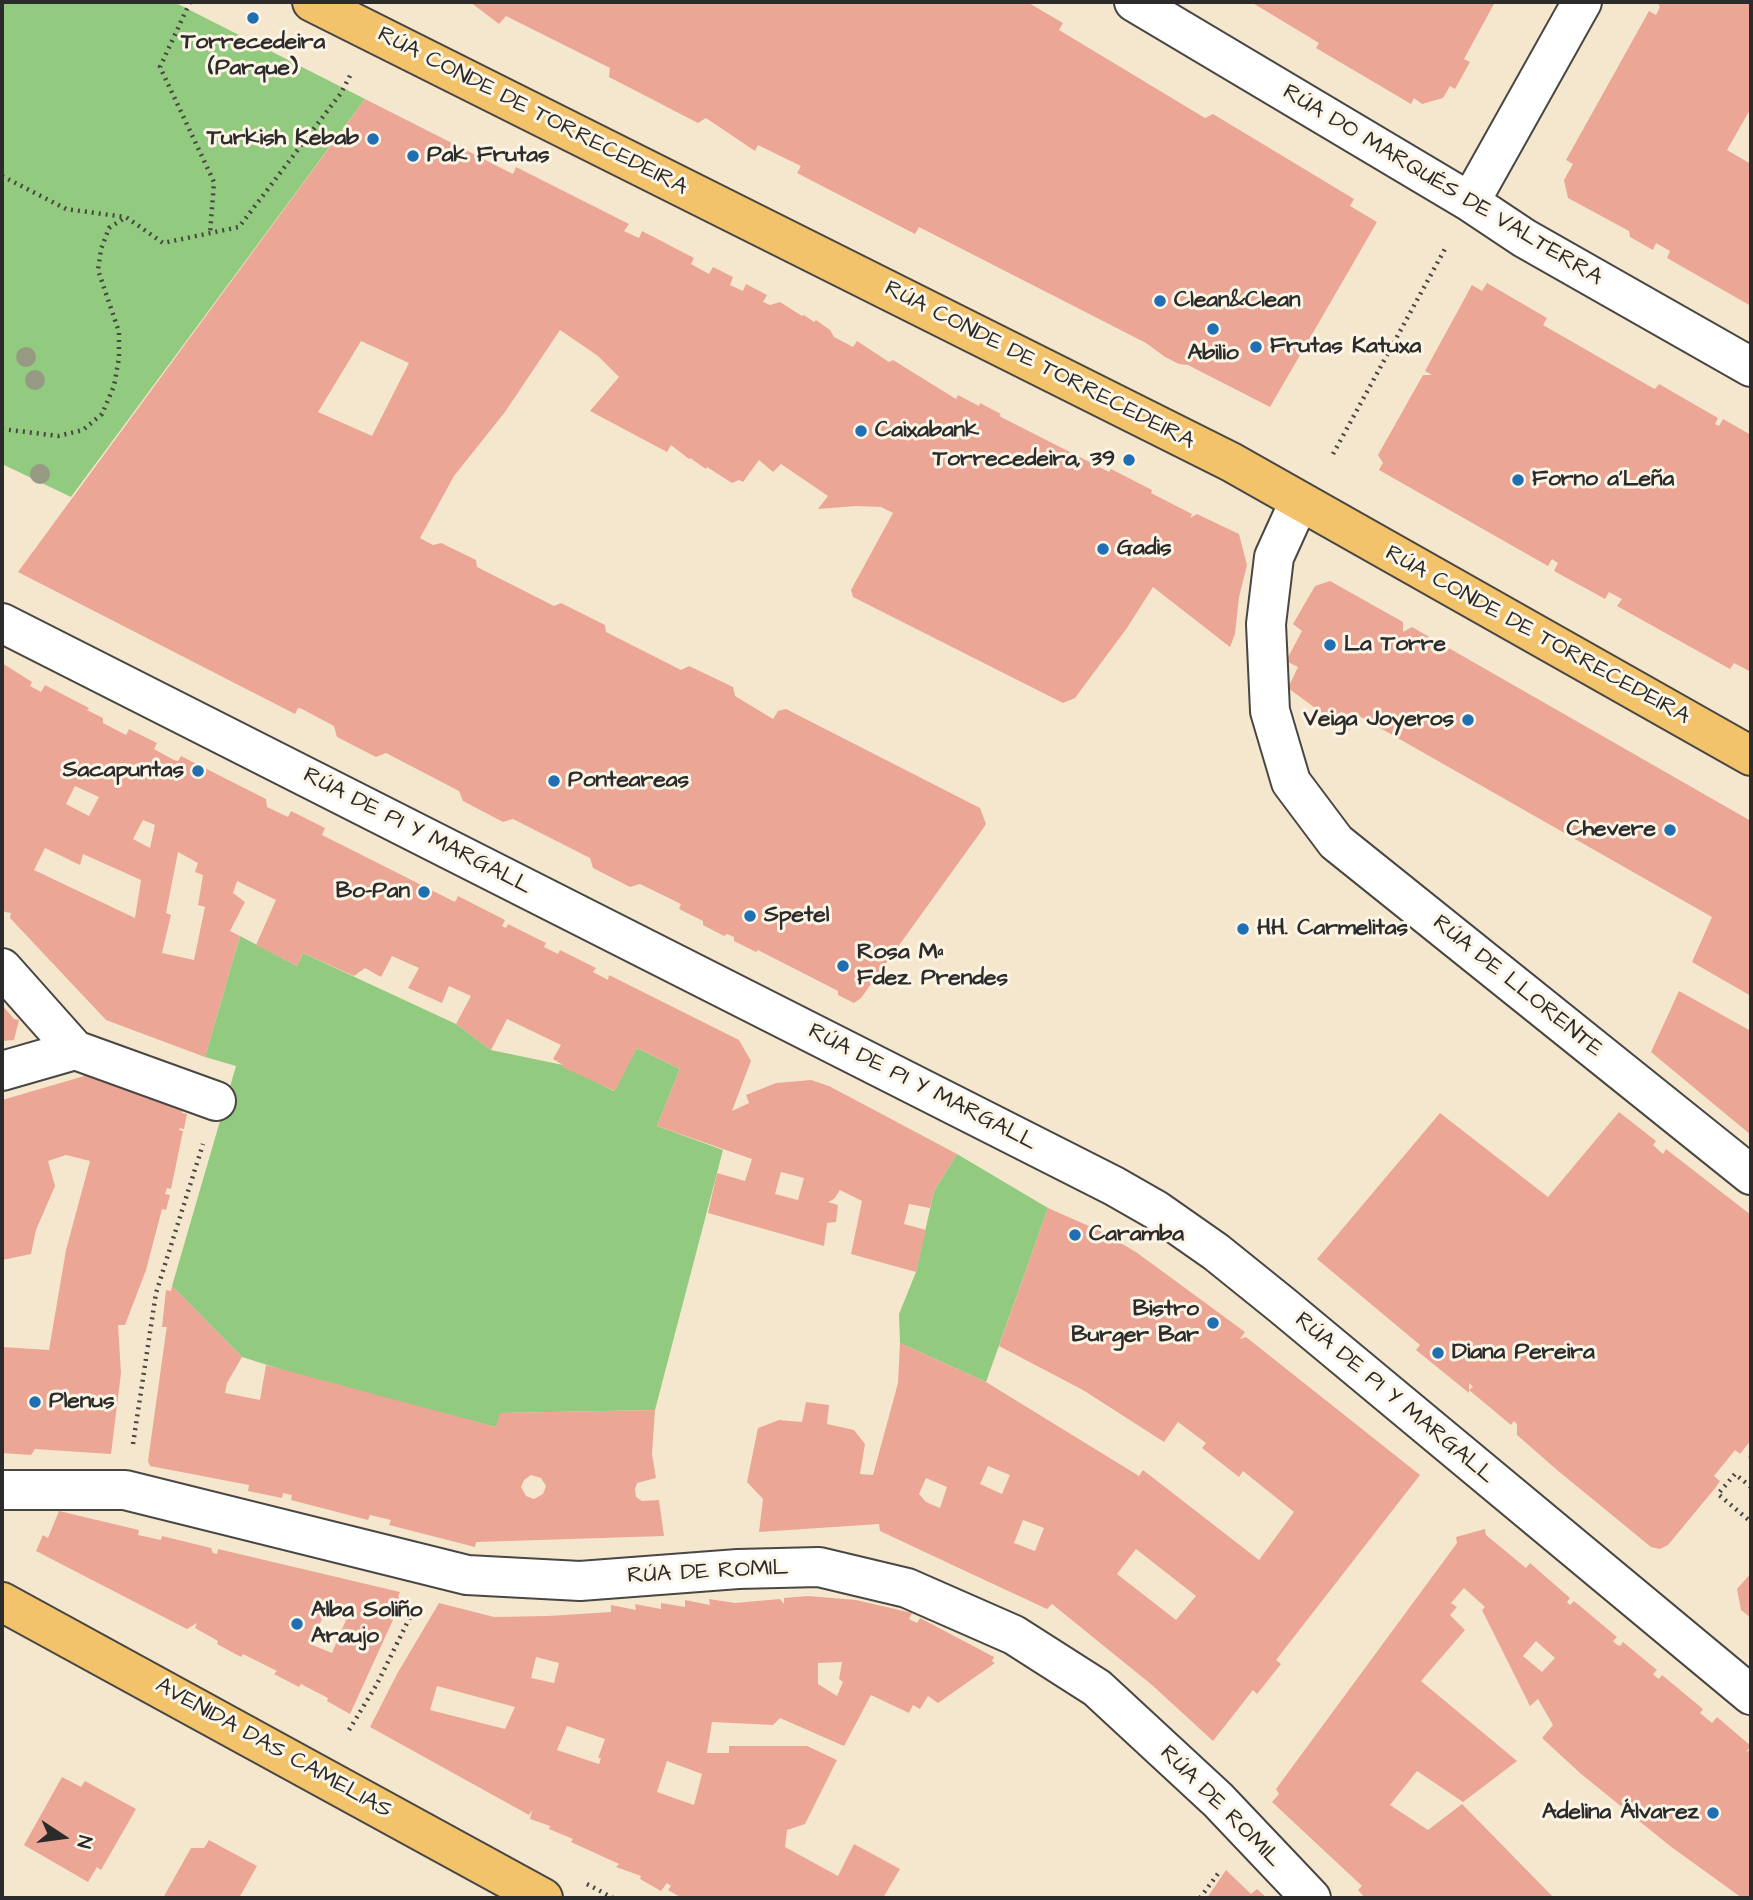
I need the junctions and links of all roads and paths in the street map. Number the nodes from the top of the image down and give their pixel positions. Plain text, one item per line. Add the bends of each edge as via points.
1 (190, 2) edge
2 (312, 2) edge
3 (1134, 2) edge
4 (1582, 2) edge
5 (352, 71) dead end
6 (2, 176) edge
7 (1470, 202) junction
8 (126, 218) junction
9 (210, 234) junction
10 (1446, 247) dead end
11 (1751, 367) edge
12 (2, 429) edge
13 (1333, 454) dead end
14 (1299, 502) junction
15 (2, 624) edge
16 (1751, 756) edge
17 (2, 968) edge
18 (75, 1050) junction
19 (2, 1071) edge
20 (216, 1101) dead end
21 (204, 1140) dead end
22 (1751, 1175) edge
23 (132, 1450) dead end
24 (1751, 1487) edge
25 (2, 1490) edge
26 (1751, 1522) edge
27 (2, 1602) edge
28 (416, 1604) dead end
29 (1751, 1695) edge
30 (349, 1730) dead end
31 (1223, 1868) dead end
32 (543, 1898) edge
33 (1200, 1898) edge
34 (1311, 1898) edge

1 - 9 path via 160,66 214,182
2 - 14 main road, RÚA CONDE DE TORRECEDEIRA via 1231,462
3 - 7 street, RÚA DO MARQUÉS DE VALTERRA
4 - 7 street
5 - 9 path via 341,93 239,227
6 - 8 path via 66,209
7 - 11 street, RÚA DO MARQUÉS DE VALTERRA via 1524,238
8 - 9 path via 163,243
8 - 12 path via 109,228 98,271 119,332 114,386 102,414 83,430 58,436
10 - 13 path
14 - 16 main road, RÚA CONDE DE TORRECEDEIRA
14 - 22 street, RÚA DE LLORENTE via 1274,557 1266,624 1270,711 1291,782 1336,842
15 - 29 street, RÚA DE PI Y MARGALL via 1156,1210 1283,1306
17 - 18 street
18 - 19 street
18 - 20 street
21 - 23 path via 156,1293
24 - 26 path via 1735,1474 1718,1494
25 - 34 street, RÚA DE ROMIL via 125,1490 467,1575 580,1581 819,1567 907,1588 1014,1635 1097,1688 1218,1800
27 - 32 main road, AVENIDA DAS CAMELIAS
28 - 30 path
31 - 33 path

